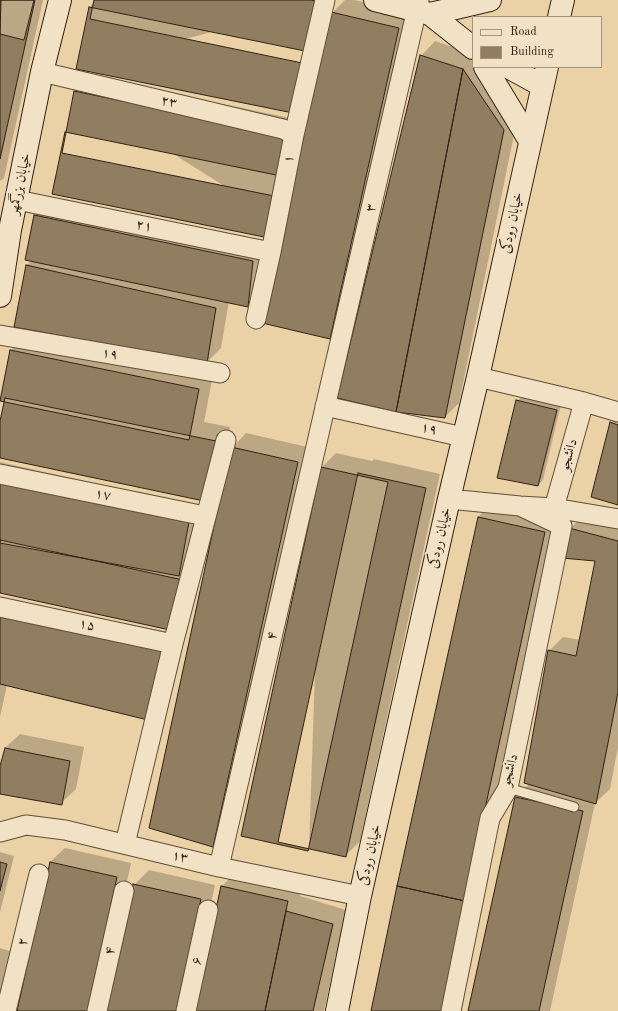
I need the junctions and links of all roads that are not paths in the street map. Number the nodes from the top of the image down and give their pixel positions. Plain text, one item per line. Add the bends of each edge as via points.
1 (60, 0) edge
2 (324, 0) edge
3 (375, 0) edge
4 (487, 0) edge
5 (563, 0) edge
6 (422, 8) edge
7 (559, 16) edge
8 (472, 47) edge
9 (486, 68) edge
10 (512, 68) edge
11 (42, 72) junction
12 (545, 77) edge
13 (294, 135) junction
14 (530, 141) junction
15 (17, 200) junction
16 (5, 229) edge
17 (271, 252) junction
18 (3, 257) edge
19 (0, 296) edge
20 (256, 318) dead end
21 (0, 335) edge
22 (220, 373) dead end
23 (478, 377) junction
24 (584, 402) junction
25 (325, 406) junction
26 (618, 412) edge
27 (463, 437) junction
28 (226, 440) dead end
29 (0, 474) edge
30 (449, 499) junction
31 (520, 506) junction
32 (554, 508) junction
33 (206, 516) junction
34 (618, 519) edge
35 (0, 607) edge
36 (173, 644) junction
37 (508, 788) junction
38 (574, 807) dead end
39 (0, 832) edge
40 (125, 844) junction
41 (219, 867) junction
42 (39, 874) dead end
43 (124, 891) dead end
44 (360, 896) junction
45 (208, 910) dead end
46 (6, 1011) edge
47 (97, 1011) edge
48 (186, 1011) edge
49 (337, 1011) edge
50 (451, 1011) edge

1 - 11 main road, خیابان بزرگمهر
2 - 13 street, ۱
3 - 6 main road
4 - 6 main road
5 - 7 main road
6 - 8 main road
6 - 25 street, ۳
9 - 14 main road
10 - 12 main road
11 - 13 street, ۲۳ via 283,129
11 - 15 main road, خیابان بزرگمهر
12 - 14 main road, خیابان رودکی
13 - 17 street, ۱
14 - 23 main road, خیابان رودکی
15 - 16 main road, خیابان بزرگمهر
15 - 17 street, ۲۱
16 - 18 main road, خیابان بزرگمهر
17 - 20 street, ۱
18 - 19 main road, خیابان بزرگمهر
21 - 22 street, ۱۹
23 - 24 street
23 - 27 main road, خیابان رودکی
24 - 26 street
24 - 32 street, دانشجو
25 - 27 street, ۱۹
25 - 41 street, ۴
27 - 30 main road, خیابان رودکی
28 - 33 street
29 - 33 street, ۱۷
30 - 31 street
30 - 44 main road, خیابان رودکی
31 - 32 street
31 - 37 street, دانشجو via 562,526
32 - 34 street
33 - 36 street
35 - 36 street, ۱۵
36 - 40 street
37 - 38 lane
37 - 50 street, دانشجو via 490,818
39 - 40 street, ۱۳ via 26,825 65,830
40 - 41 street, ۱۳
41 - 44 street, ۱۳
42 - 46 street, ۲
43 - 47 street, ۴
44 - 49 main road, خیابان رودکی
45 - 48 street, ۶

